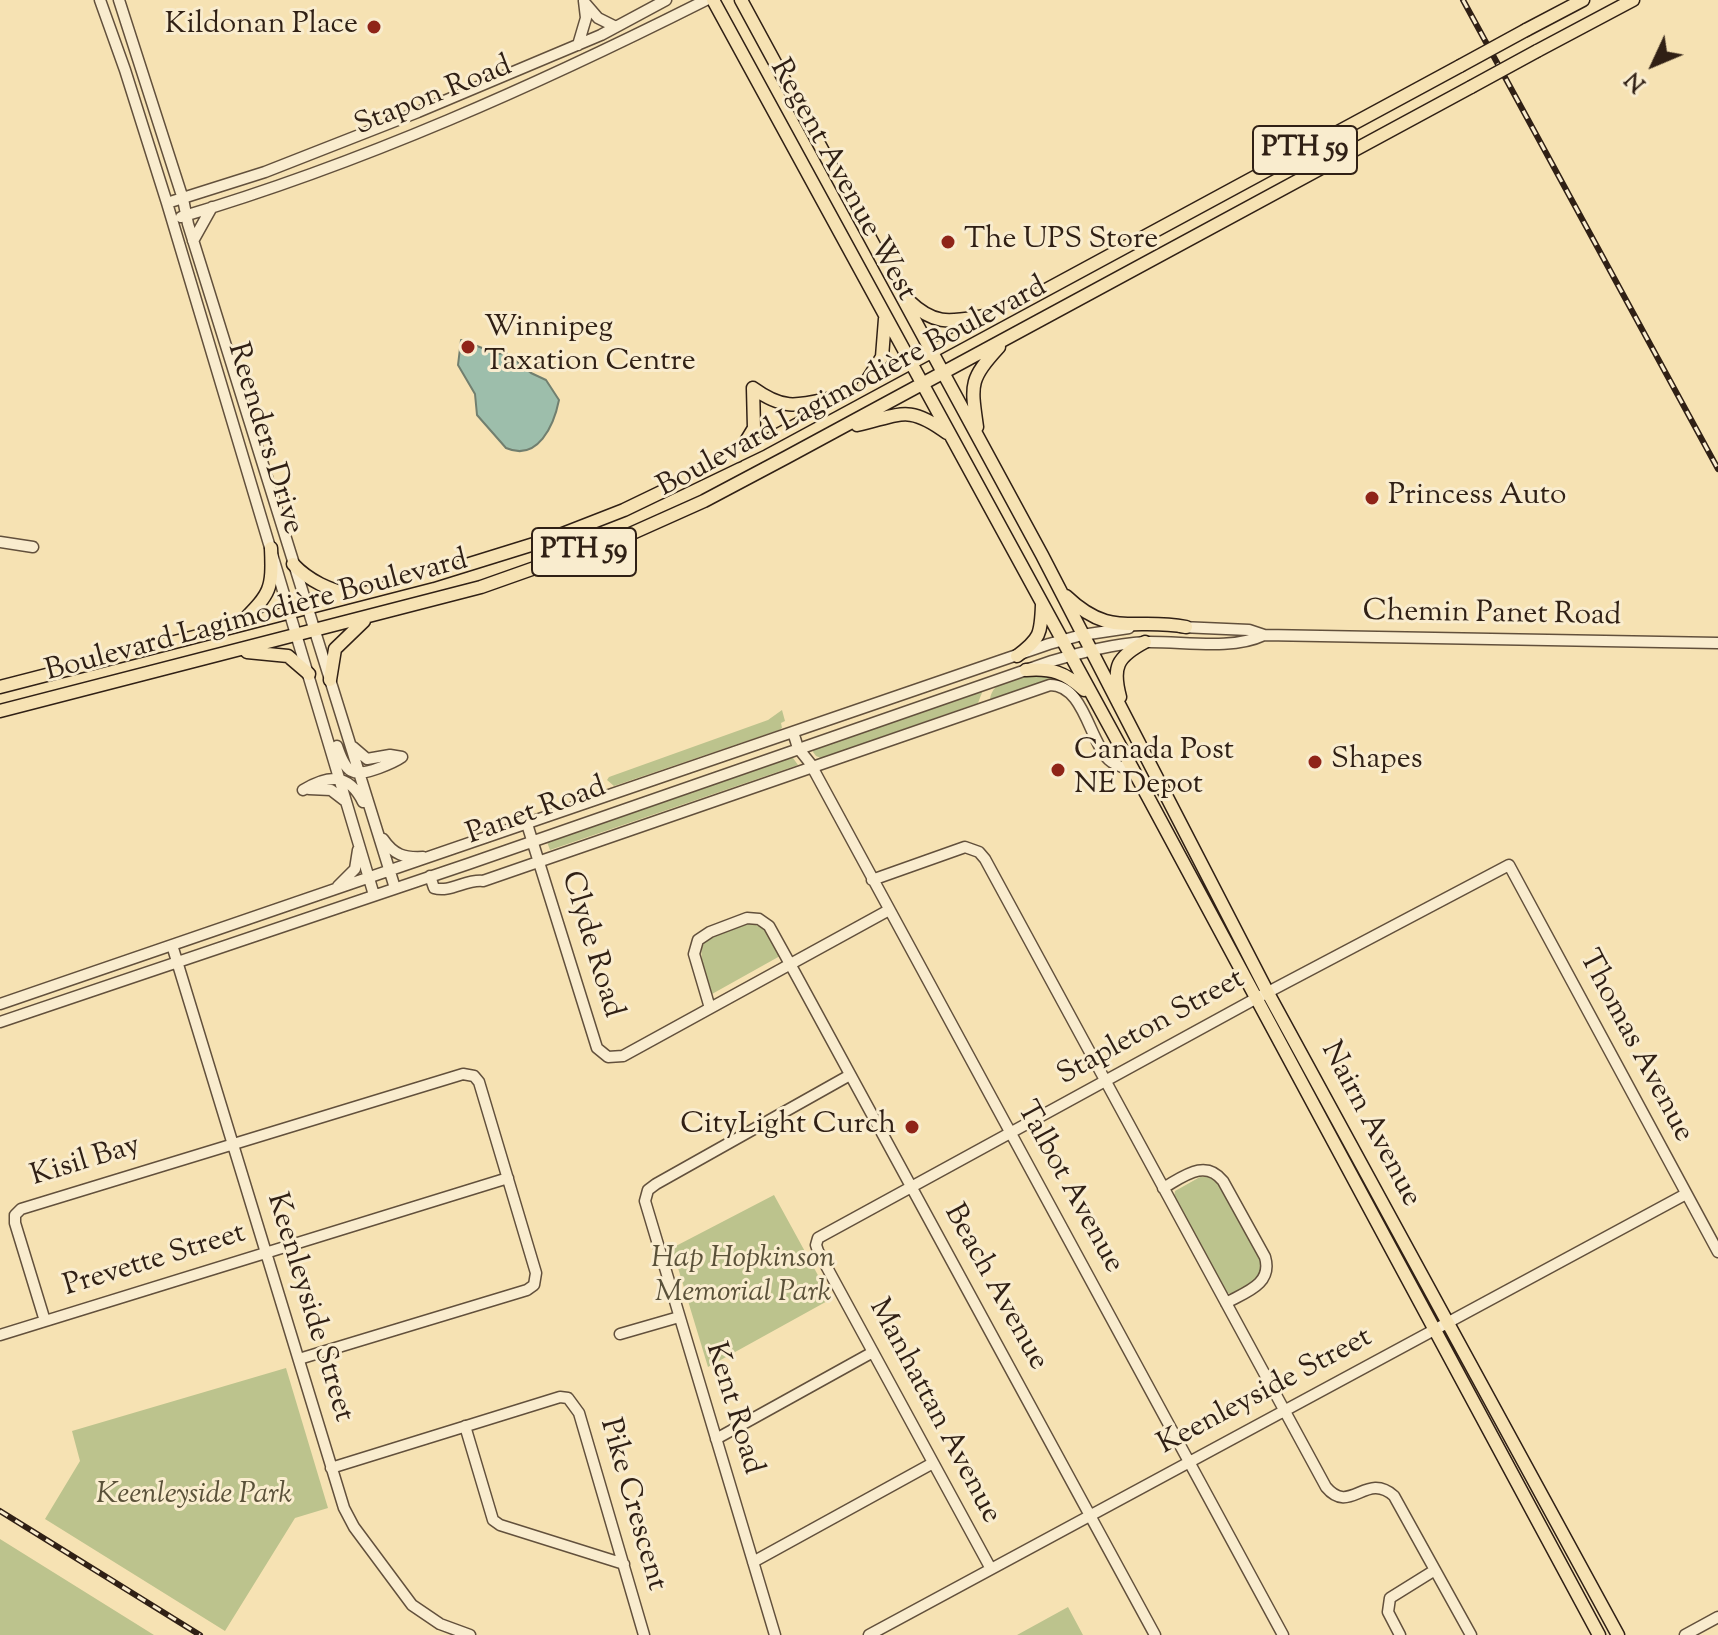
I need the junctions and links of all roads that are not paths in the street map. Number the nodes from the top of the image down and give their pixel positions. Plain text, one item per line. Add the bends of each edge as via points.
1 (100, 0) edge
2 (119, 0) edge
3 (666, 0) edge
4 (706, 0) edge
5 (713, 0) edge
6 (741, 0) edge
7 (1583, 0) edge
8 (1633, 0) edge
9 (616, 27) junction
10 (601, 35) junction
11 (578, 45) junction
12 (601, 53) junction
13 (539, 60) junction
14 (548, 78) junction
15 (418, 112) junction
16 (805, 116) junction
17 (783, 128) junction
18 (425, 129) junction
19 (183, 199) junction
20 (167, 203) junction
21 (212, 207) junction
22 (185, 216) junction
23 (171, 220) junction
24 (193, 241) junction
25 (901, 294) junction
26 (1002, 313) junction
27 (885, 316) junction
28 (1008, 338) junction
29 (932, 351) junction
30 (911, 363) junction
31 (233, 369) junction
32 (944, 373) junction
33 (220, 375) junction
34 (922, 384) junction
35 (857, 392) junction
36 (838, 430) junction
37 (978, 434) junction
38 (950, 435) junction
39 (736, 457) junction
40 (0, 542) edge
41 (33, 547) dead end
42 (271, 548) junction
43 (293, 564) junction
44 (1060, 590) junction
45 (352, 596) junction
46 (1042, 605) junction
47 (306, 608) junction
48 (290, 611) junction
49 (367, 618) junction
50 (239, 626) junction
51 (1186, 627) junction
52 (1220, 629) junction
53 (314, 631) junction
54 (297, 635) junction
55 (1082, 635) junction
56 (1264, 635) junction
57 (1061, 641) junction
58 (1145, 642) junction
59 (1219, 643) junction
60 (1718, 643) edge
61 (1091, 650) junction
62 (232, 652) junction
63 (1017, 656) junction
64 (1069, 656) junction
65 (1026, 670) junction
66 (309, 674) junction
67 (330, 680) junction
68 (990, 682) junction
69 (2, 686) edge
70 (317, 697) junction
71 (1093, 699) junction
72 (27, 704) junction
73 (982, 708) junction
74 (1080, 708) junction
75 (0, 711) edge
76 (0, 719) edge
77 (1127, 723) junction
78 (797, 731) junction
79 (350, 743) junction
80 (803, 746) junction
81 (1148, 763) junction
82 (810, 765) junction
83 (1132, 770) junction
84 (359, 774) junction
85 (340, 780) junction
86 (349, 810) junction
87 (527, 824) junction
88 (375, 827) junction
89 (357, 836) junction
90 (532, 840) junction
91 (431, 857) junction
92 (540, 862) junction
93 (1509, 865) joint
94 (390, 871) junction
95 (430, 876) junction
96 (371, 878) junction
97 (872, 880) junction
98 (395, 888) junction
99 (327, 892) junction
100 (374, 895) junction
101 (889, 910) junction
102 (1225, 912) junction
103 (1212, 919) junction
104 (172, 945) junction
105 (178, 961) junction
106 (790, 965) junction
107 (1268, 993) junction
108 (1255, 999) junction
109 (0, 1004) edge
110 (710, 1008) junction
111 (0, 1022) edge
112 (850, 1075) junction
113 (1105, 1081) junction
114 (1328, 1104) junction
115 (1316, 1111) junction
116 (1010, 1133) junction
117 (233, 1143) junction
118 (508, 1178) junction
119 (912, 1187) junction
120 (1163, 1188) junction
121 (1686, 1194) junction
122 (1385, 1209) junction
123 (1372, 1215) junction
124 (820, 1236) joint
125 (266, 1252) junction
126 (1718, 1252) edge
127 (1226, 1303) junction
128 (679, 1317) junction
129 (45, 1321) junction
130 (1441, 1327) junction
131 (620, 1334) dead end
132 (0, 1335) edge
133 (873, 1352) junction
134 (299, 1359) junction
135 (1284, 1410) junction
136 (465, 1426) junction
137 (716, 1439) junction
138 (1189, 1461) junction
139 (933, 1463) junction
140 (331, 1468) junction
141 (1529, 1469) junction
142 (1515, 1477) junction
143 (1090, 1515) junction
144 (1576, 1560) junction
145 (753, 1562) junction
146 (624, 1564) junction
147 (1563, 1568) junction
148 (991, 1569) junction
149 (1435, 1570) junction
150 (1718, 1617) edge
151 (470, 1635) edge
152 (644, 1635) edge
153 (775, 1635) edge
154 (869, 1635) edge
155 (1155, 1635) edge
156 (1283, 1635) edge
157 (1400, 1635) edge
158 (1471, 1635) edge
159 (1599, 1635) edge
160 (1618, 1635) edge
161 (1685, 1635) edge

1 - 20 street, Reenders Drive
2 - 19 street, Reenders Drive
3 - 9 street, Stapon Road
4 - 12 street, Stapon Road
5 - 17 main road, Regent Avenue West
6 - 16 main road, Regent Avenue West
7 - 26 main road, Boulevard Lagimodière Boulevard / PTH 59, bridge
8 - 28 main road, Boulevard Lagimodière Boulevard / PTH 59, bridge
9 - 10 street, Stapon Road
9 - 11 street via 598,18 584,1 586,18
10 - 11 street, Stapon Road
10 - 12 street
11 - 13 street, Stapon Road
12 - 14 street, Stapon Road
13 - 14 street
13 - 15 street, Stapon Road
14 - 18 street, Stapon Road
15 - 18 street
15 - 19 street, Stapon Road
16 - 17 main road
16 - 25 main road, Regent Avenue West
17 - 27 main road, Regent Avenue West
18 - 21 street, Stapon Road
19 - 20 street, Stapon Road
19 - 22 street, Reenders Drive
20 - 23 street, Reenders Drive
21 - 22 street, Stapon Road
21 - 24 street
22 - 23 street, Stapon Road
22 - 24 street, Reenders Drive
23 - 33 street, Reenders Drive
24 - 31 street, Reenders Drive
25 - 26 main road via 939,321
25 - 29 main road, Regent Avenue West
26 - 29 main road, Boulevard Lagimodière Boulevard / PTH 59
27 - 30 main road, Regent Avenue West
27 - 35 main road via 882,357
28 - 32 main road, Boulevard Lagimodière Boulevard / PTH 59
28 - 37 main road via 974,380
29 - 30 main road, Boulevard Lagimodière Boulevard / PTH 59
29 - 32 main road, Regent Avenue West
30 - 34 main road, Regent Avenue West
30 - 35 main road, Boulevard Lagimodière Boulevard / PTH 59
31 - 33 street
31 - 43 street, Reenders Drive
32 - 34 main road, Boulevard Lagimodière Boulevard / PTH 59
32 - 37 main road, Regent Avenue West
33 - 42 street, Reenders Drive
34 - 36 main road, Boulevard Lagimodière Boulevard / PTH 59
34 - 38 main road, Regent Avenue West
35 - 39 main road, Boulevard Lagimodière Boulevard / PTH 59
35 - 39 main road via 787,405 753,388 754,428
36 - 38 main road via 908,413 928,418
36 - 49 main road, Boulevard Lagimodière Boulevard / PTH 59 via 628,535 481,587
37 - 44 main road, Regent Avenue West
38 - 46 main road, Regent Avenue West
39 - 45 main road, Boulevard Lagimodière Boulevard / PTH 59 via 639,504 547,540
40 - 41 street
42 - 48 street, Reenders Drive
42 - 50 main road via 273,580 268,593
43 - 45 main road via 304,576
43 - 47 street, Reenders Drive
44 - 51 main road via 1103,622
44 - 55 main road, Regent Avenue West
45 - 47 main road, Boulevard Lagimodière Boulevard / PTH 59
46 - 57 main road, Regent Avenue West
46 - 63 main road via 1035,643
47 - 48 main road, Boulevard Lagimodière Boulevard / PTH 59
47 - 53 street, Reenders Drive
48 - 50 main road, Boulevard Lagimodière Boulevard / PTH 59
48 - 54 street, Reenders Drive
49 - 53 main road, Boulevard Lagimodière Boulevard / PTH 59
49 - 67 main road via 335,649
50 - 69 main road, Boulevard Lagimodière Boulevard / PTH 59
51 - 52 street, Chemin Panet Road
51 - 55 street, Chemin Panet Road
52 - 56 street, Chemin Panet Road
52 - 59 street
53 - 54 main road, Boulevard Lagimodière Boulevard / PTH 59
53 - 67 street, Reenders Drive
54 - 62 main road, Boulevard Lagimodière Boulevard / PTH 59
54 - 66 street, Reenders Drive
55 - 57 street, Panet Road
55 - 61 main road, Nairn Avenue
56 - 59 street, Chemin Panet Road via 1249,643
56 - 60 street, Chemin Panet Road
57 - 63 street, Panet Road
57 - 64 main road, Nairn Avenue
58 - 59 street, Chemin Panet Road
58 - 61 street, Chemin Panet Road
58 - 77 main road via 1125,655 1115,675
61 - 64 street, Panet Road
61 - 77 main road, Nairn Avenue
62 - 66 main road via 288,656
62 - 72 main road, Boulevard Lagimodière Boulevard / PTH 59
63 - 78 street, Panet Road
64 - 65 street, Panet Road
64 - 71 main road, Nairn Avenue
65 - 68 street, Panet Road
65 - 71 main road via 1059,671
66 - 70 street, Reenders Drive
67 - 79 street, Reenders Drive
68 - 73 street
68 - 80 street, Panet Road
70 - 84 street via 344,765
70 - 85 street, Reenders Drive
71 - 74 street
71 - 83 main road, Nairn Avenue
72 - 75 main road, Boulevard Lagimodière Boulevard / PTH 59
72 - 76 main road
73 - 74 street via 1050,685 1066,688
73 - 82 street
74 - 83 street via 1109,760
77 - 81 main road, Nairn Avenue
78 - 80 street, Talbot Avenue
78 - 87 street, Panet Road
79 - 84 street, Reenders Drive
79 - 84 street via 367,759 402,757
80 - 82 street, Talbot Avenue
80 - 90 street, Panet Road
81 - 83 main road
81 - 102 main road, Nairn Avenue
82 - 92 street
82 - 97 street, Talbot Avenue
83 - 103 main road, Nairn Avenue
84 - 88 street, Reenders Drive
85 - 86 street, Reenders Drive
85 - 86 street via 319,780 303,790 331,790
85 - 88 street via 358,792
86 - 89 street, Reenders Drive
87 - 90 street, Clyde Road
87 - 91 street, Panet Road
88 - 91 street via 400,856
88 - 94 street, Reenders Drive
89 - 96 street, Reenders Drive
89 - 99 street via 355,869
90 - 92 street, Clyde Road
90 - 95 street, Panet Road
91 - 94 street, Panet Road
92 - 95 street via 440,890
92 - 110 street, Clyde Road via 602,1053 623,1056
93 - 107 street, Stapleton Street
93 - 121 street, Thomas Avenue
94 - 96 street, Panet Road
94 - 98 street, Reenders Drive
95 - 98 street, Panet Road
96 - 99 street, Panet Road
96 - 100 street, Reenders Drive
97 - 101 street, Talbot Avenue
97 - 113 street via 965,847 979,852
98 - 100 street, Panet Road
99 - 104 street, Panet Road
100 - 105 street, Panet Road
101 - 106 street, Clyde Road
101 - 116 street, Talbot Avenue
102 - 103 main road
102 - 107 main road, Nairn Avenue
103 - 108 main road, Nairn Avenue
104 - 105 street, Keenleyside Street
104 - 109 street, Panet Road
105 - 111 street, Panet Road
105 - 117 street, Keenleyside Street
106 - 110 street, Clyde Road
106 - 110 street via 769,926 759,919 747,918 702,936 694,954
106 - 112 street, Beach Avenue
107 - 108 street, Stapleton Street
107 - 114 main road, Nairn Avenue
108 - 113 street, Stapleton Street
108 - 115 main road, Nairn Avenue
112 - 119 street, Beach Avenue
112 - 128 street, Kent Road via 648,1190 645,1201
113 - 116 street, Stapleton Street
113 - 120 street
114 - 115 main road
114 - 122 main road, Nairn Avenue
115 - 123 main road, Nairn Avenue
116 - 119 street, Stapleton Street
116 - 138 street, Talbot Avenue
117 - 118 street, Kisil Bay via 467,1073 479,1082
117 - 125 street, Keenleyside Street
117 - 129 street, Kisil Bay via 21,1209 15,1223
118 - 125 street, Prevette Street
118 - 134 street via 536,1273 530,1288
119 - 124 street, Stapleton Street
119 - 143 street, Beach Avenue
120 - 127 street
120 - 127 street via 1195,1171 1218,1174 1265,1257 1266,1276 1260,1284
121 - 126 street, Thomas Avenue
121 - 130 street, Keenleyside Street
122 - 123 main road
122 - 130 main road, Nairn Avenue
123 - 130 main road, Nairn Avenue
124 - 133 street, Manhattan Avenue via 816,1248
125 - 129 street, Prevette Street
125 - 134 street, Keenleyside Street
127 - 135 street
128 - 131 street
128 - 137 street, Kent Road
129 - 132 street, Prevette Street
130 - 135 street, Keenleyside Street
130 - 141 main road, Nairn Avenue
130 - 142 main road, Nairn Avenue
133 - 137 street
133 - 139 street, Manhattan Avenue
134 - 140 street, Keenleyside Street
135 - 138 street, Keenleyside Street
135 - 149 street via 1328,1490 1344,1498 1368,1488 1385,1488
136 - 140 street, Pike Crescent
136 - 146 street via 493,1520
136 - 146 street, Pike Crescent via 568,1398 579,1413
137 - 145 street, Kent Road
138 - 143 street, Keenleyside Street
138 - 156 street, Talbot Avenue
139 - 145 street
139 - 148 street, Manhattan Avenue
140 - 151 street, Keenleyside Street via 350,1521 412,1605 440,1624
141 - 142 main road
141 - 144 main road, Nairn Avenue
142 - 147 main road, Nairn Avenue
143 - 148 street, Keenleyside Street
143 - 155 street, Beach Avenue
144 - 147 main road
144 - 160 main road, Nairn Avenue
145 - 153 street, Kent Road
146 - 152 street, Pike Crescent
147 - 159 main road, Nairn Avenue
148 - 154 street, Keenleyside Street
149 - 157 street via 1390,1598 1388,1612
149 - 158 street
150 - 161 street

